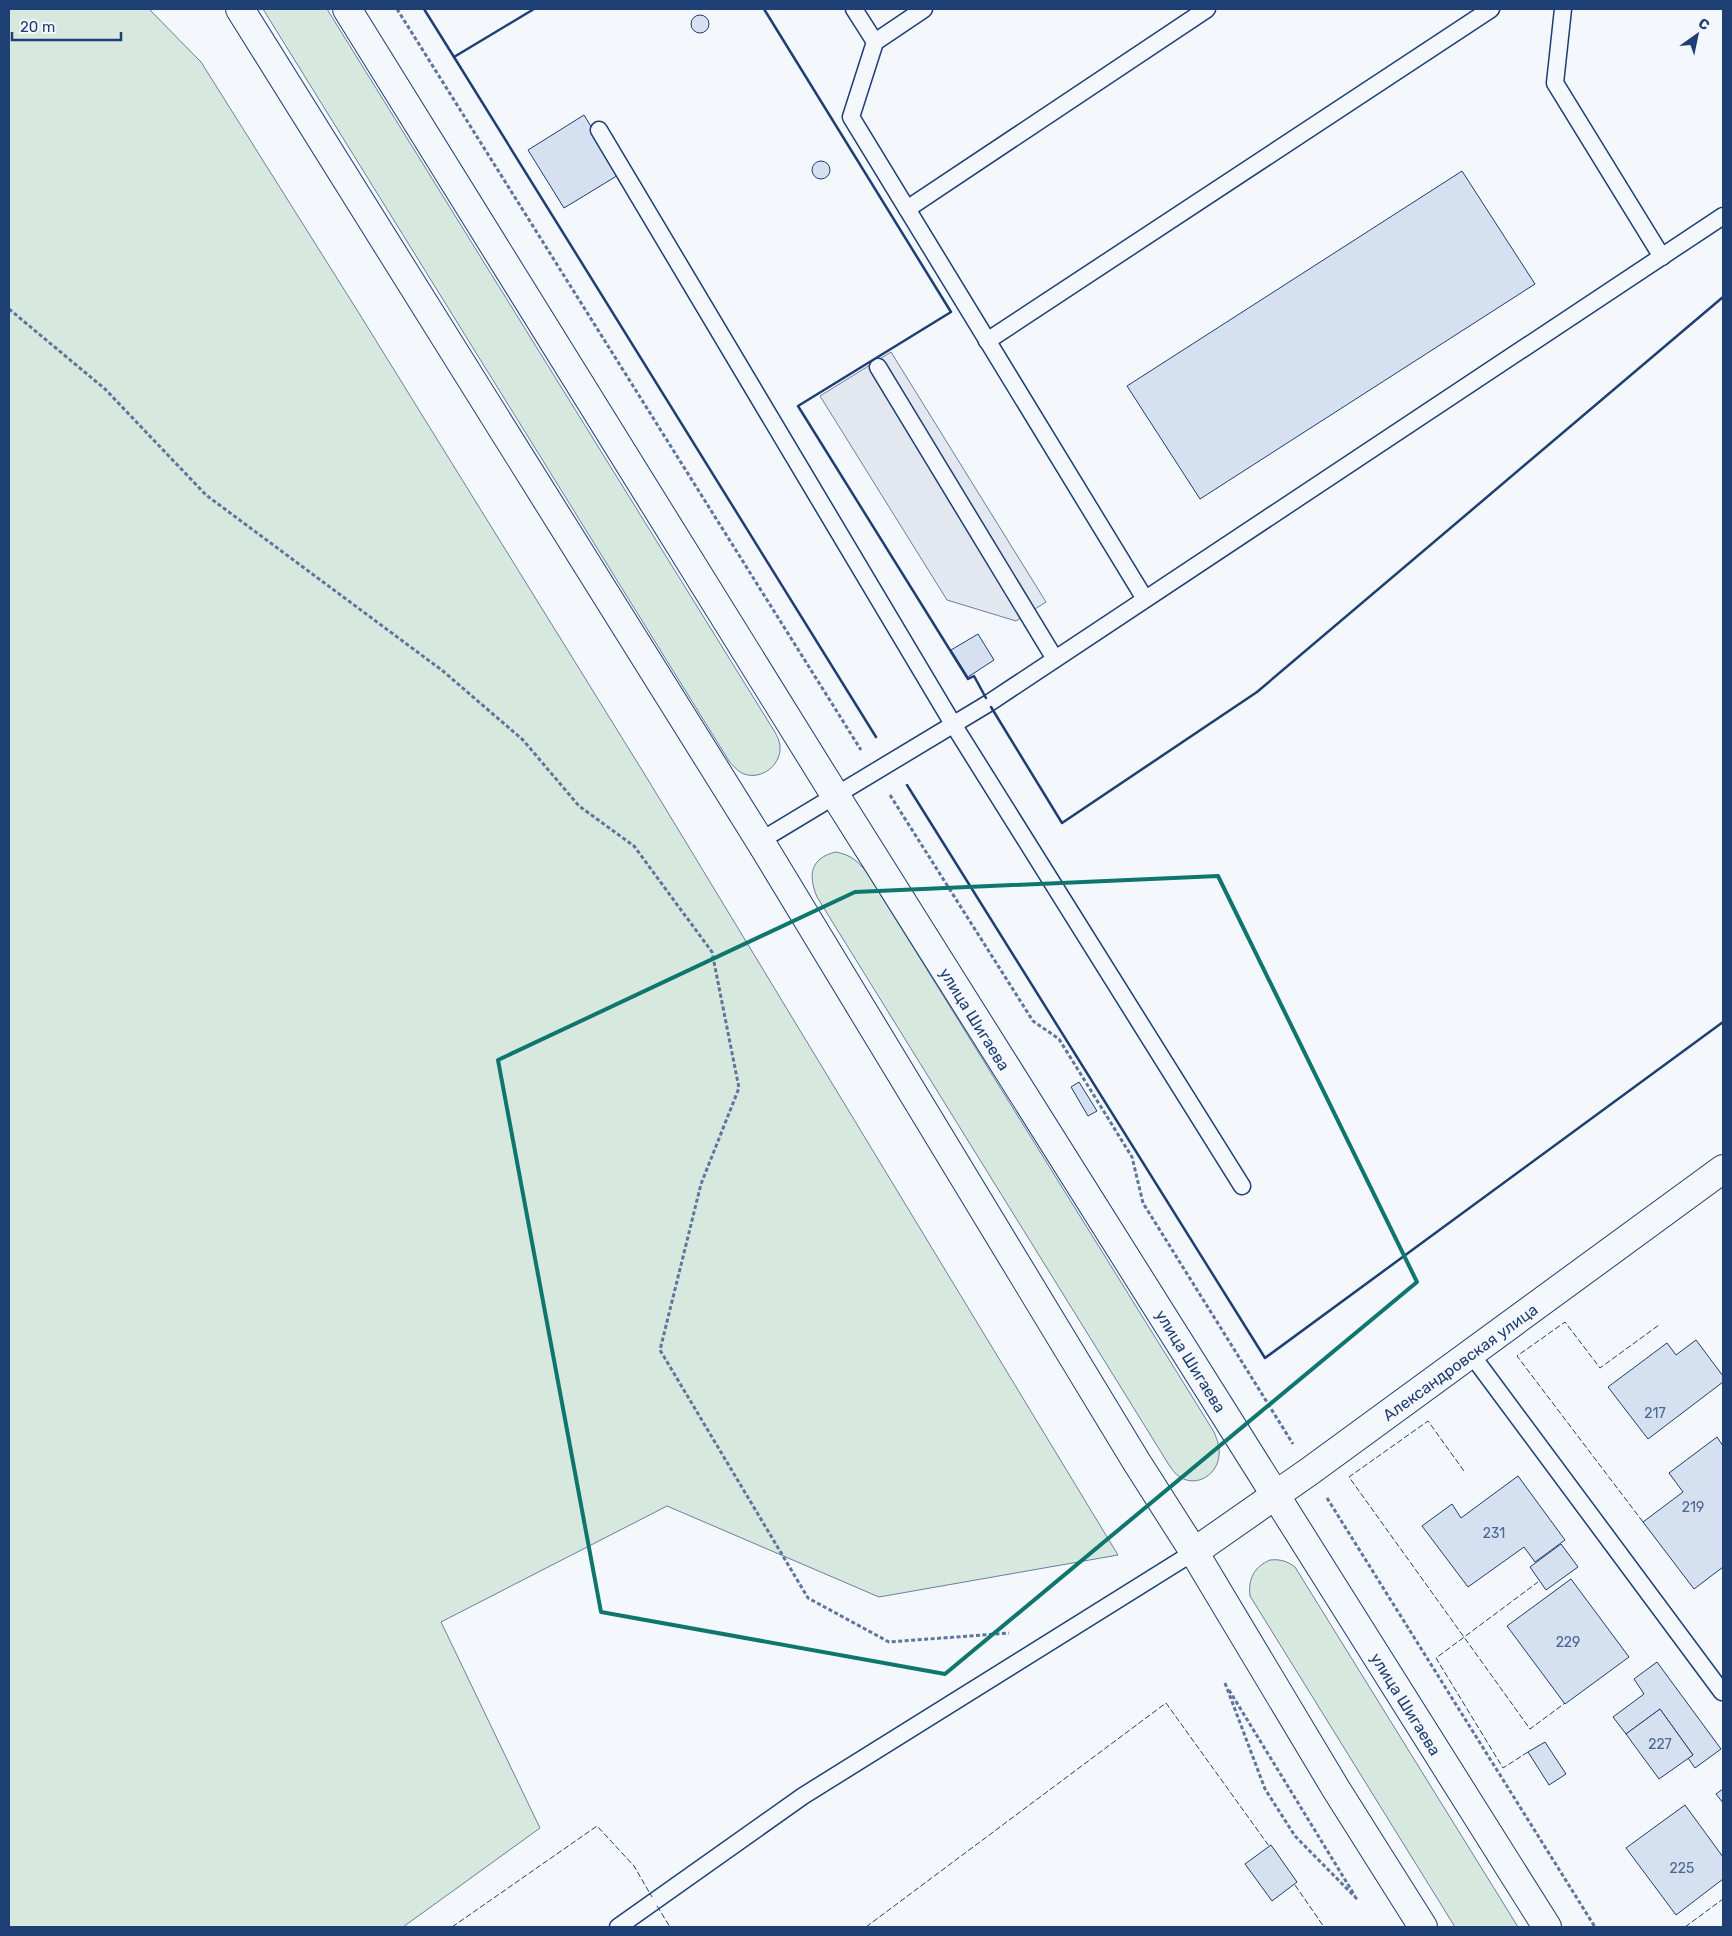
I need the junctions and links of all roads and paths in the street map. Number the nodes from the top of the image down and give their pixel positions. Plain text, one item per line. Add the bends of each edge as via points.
1 (240, 9) edge
2 (347, 9) edge
3 (398, 9) edge
4 (854, 9) edge
5 (924, 9) edge
6 (1207, 9) edge
7 (1490, 9) edge
8 (1563, 9) edge
9 (875, 42) junction
10 (599, 130) dead end
11 (907, 209) junction
12 (1723, 216) edge
13 (1662, 257) junction
14 (9, 309) edge
15 (987, 341) junction
16 (878, 367) dead end
17 (1145, 599) junction
18 (1055, 659) junction
19 (954, 724) junction
20 (875, 772) junction
21 (835, 795) junction
22 (760, 841) junction
23 (1723, 1169) edge
24 (1242, 1186) dead end
25 (1471, 1354) junction
26 (1310, 1471) junction
27 (1275, 1496) junction
28 (1194, 1552) junction
29 (1013, 1633) dead end
30 (1722, 1692) edge
31 (1358, 1900) joint
32 (618, 1927) edge
33 (1423, 1927) edge
34 (1546, 1927) edge
35 (1595, 1927) edge

1 - 22 street
2 - 21 street, улица Шигаева
3 - 20 path
4 - 9 lane
5 - 9 lane
6 - 11 lane
7 - 15 lane
8 - 13 lane via 1555,83
9 - 11 lane via 851,116
10 - 19 lane
11 - 15 lane
12 - 13 lane
13 - 17 lane
14 - 29 path via 104,389 206,495 443,671 523,740 579,806 634,846 712,952 739,1088 701,1184 660,1350 808,1598 889,1642
15 - 17 lane
16 - 18 lane
17 - 18 lane
18 - 19 lane
19 - 20 lane
19 - 24 lane
20 - 21 lane
20 - 26 path via 1033,1021 1059,1039 1132,1157 1143,1203
21 - 22 lane
21 - 27 street, улица Шигаева
22 - 28 street
23 - 25 street, Александровская улица
25 - 26 street, Александровская улица
25 - 30 lane
26 - 27 street, Александровская улица
26 - 35 path
27 - 28 street, Александровская улица
27 - 34 street, улица Шигаева
28 - 32 lane via 803,1796
28 - 33 street
31 - 31 path via 1295,1836 1265,1790 1225,1683

